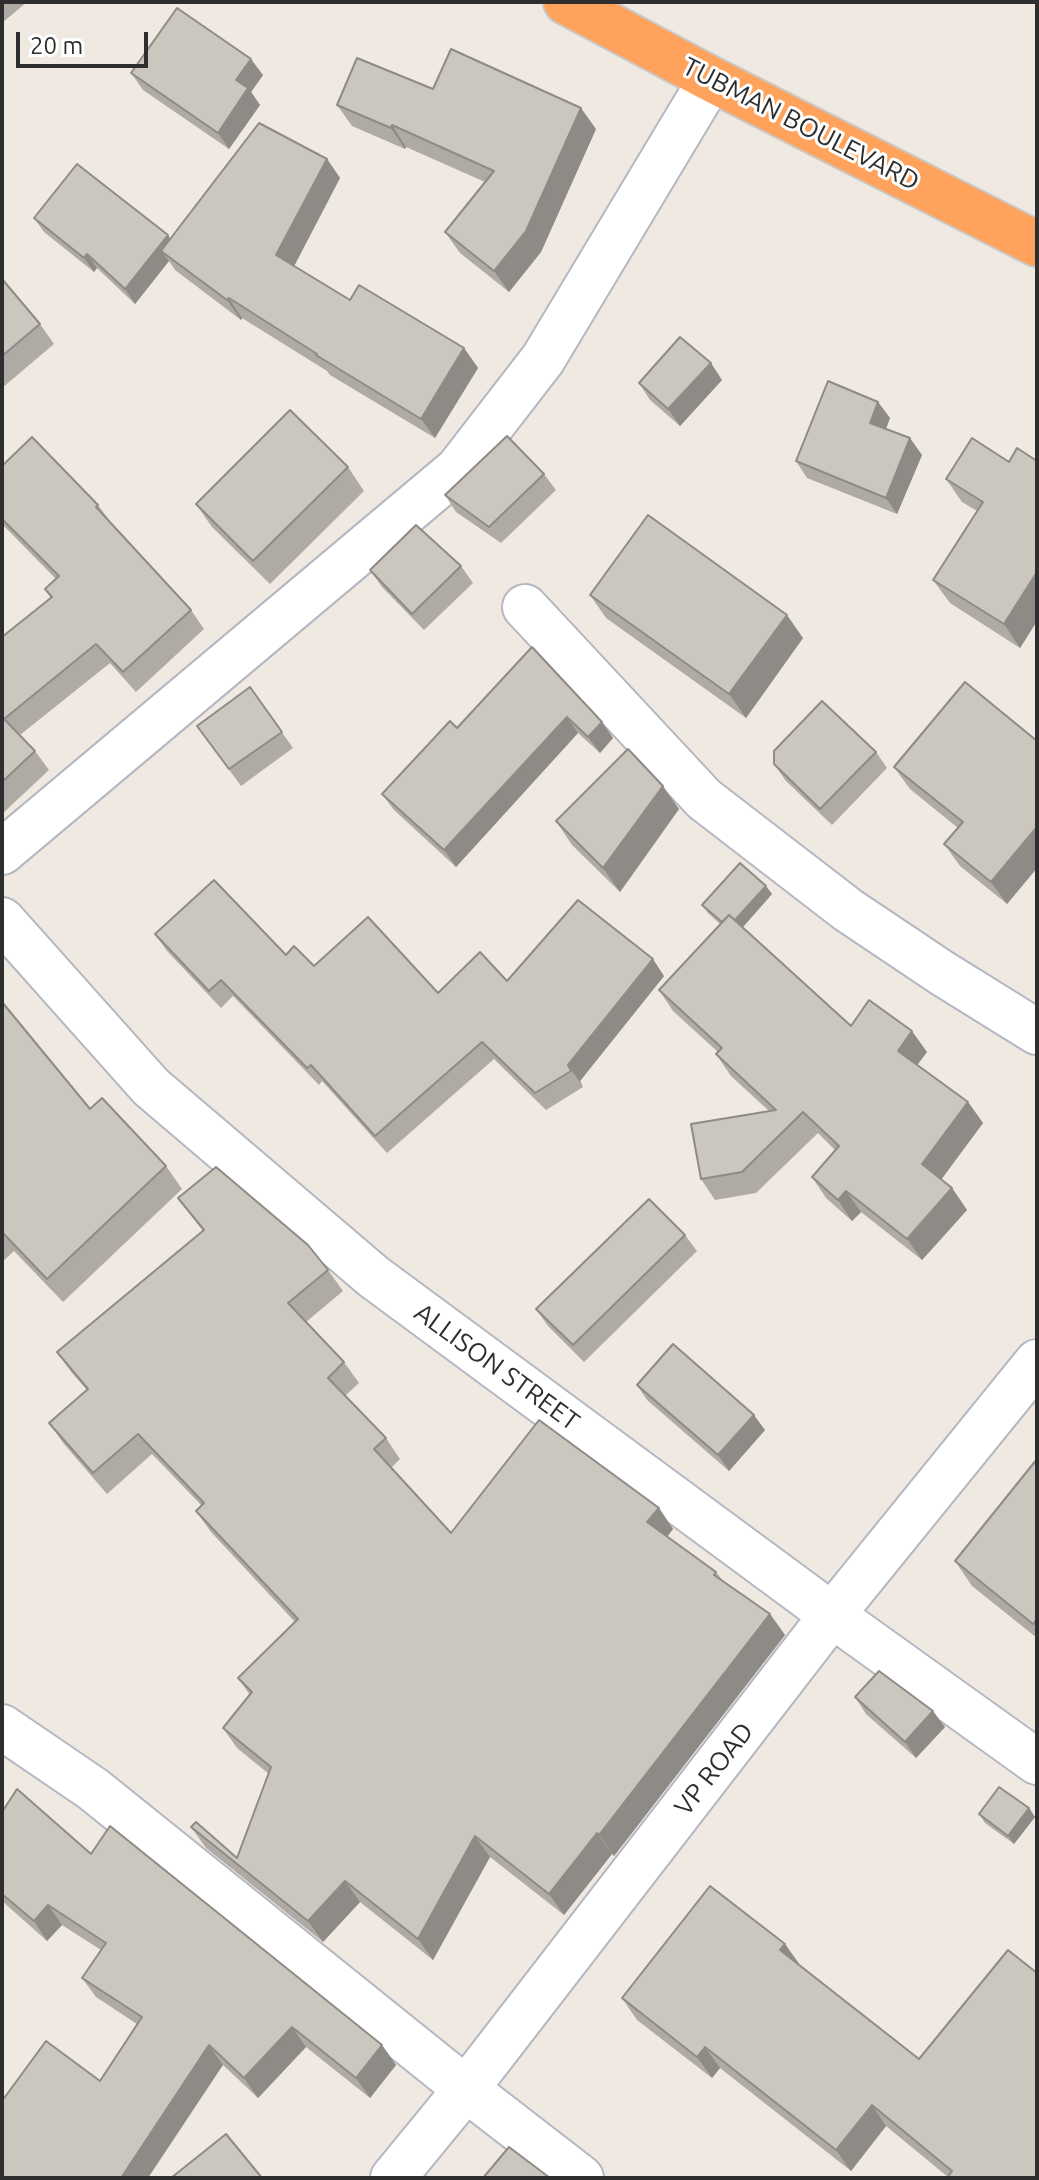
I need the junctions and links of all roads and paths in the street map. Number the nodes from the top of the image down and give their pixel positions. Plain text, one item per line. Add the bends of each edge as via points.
1 (566, 2) edge
2 (711, 79) junction
3 (1037, 244) edge
4 (525, 607) dead end
5 (2, 852) edge
6 (2, 920) edge
7 (1037, 1032) edge
8 (1037, 1362) edge
9 (832, 1615) junction
10 (2, 1727) edge
11 (1037, 1762) edge
12 (466, 2089) junction
13 (393, 2178) edge
14 (581, 2178) edge

1 - 2 highway, TUBMAN BOULEVARD
2 - 3 highway, TUBMAN BOULEVARD
2 - 5 street via 543,359 458,469
4 - 7 street via 704,799 848,910
6 - 9 street, ALLISON STREET via 151,1087 374,1277
8 - 9 street, VP ROAD
9 - 11 street, ALLISON STREET
9 - 12 street, VP ROAD
10 - 12 street via 93,1789
12 - 13 street, VP ROAD
12 - 14 street

